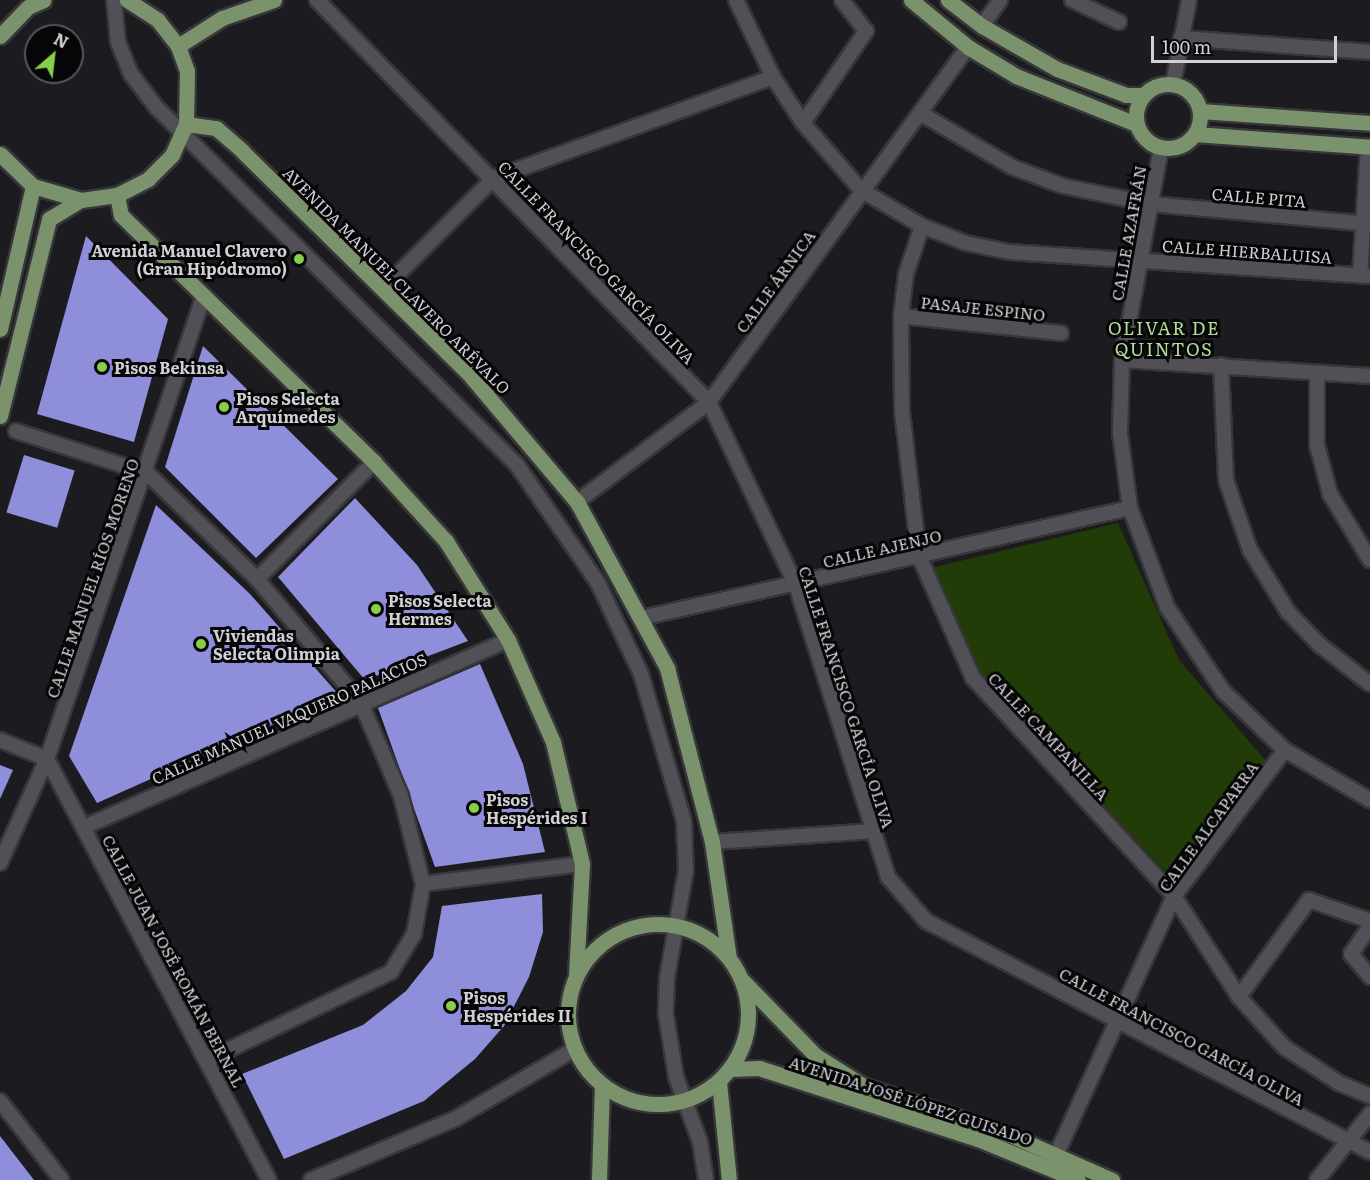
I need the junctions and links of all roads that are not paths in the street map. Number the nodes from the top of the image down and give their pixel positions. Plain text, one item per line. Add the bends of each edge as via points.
1 (44, 0) edge
2 (114, 0) edge
3 (127, 0) edge
4 (274, 0) edge
5 (317, 0) edge
6 (736, 0) edge
7 (842, 0) edge
8 (911, 0) edge
9 (948, 0) edge
10 (1000, 0) edge
11 (1072, 0) edge
12 (1189, 0) edge
13 (1119, 22) dead end
14 (982, 27) junction
15 (0, 36) edge
16 (1181, 38) junction
17 (178, 46) junction
18 (968, 47) junction
19 (1370, 52) edge
20 (773, 77) junction
21 (1173, 84) junction
22 (1142, 95) junction
23 (1200, 111) junction
24 (920, 113) junction
25 (1370, 122) edge
26 (803, 123) junction
27 (1136, 124) junction
28 (184, 129) junction
29 (1195, 134) junction
30 (1369, 147) edge
31 (1161, 148) junction
32 (0, 154) edge
33 (494, 178) junction
34 (33, 186) junction
35 (861, 190) junction
36 (117, 195) junction
37 (81, 200) junction
38 (1151, 204) junction
39 (1366, 224) edge
40 (922, 226) junction
41 (1140, 260) junction
42 (1365, 276) edge
43 (383, 290) junction
44 (203, 298) junction
45 (901, 316) junction
46 (0, 328) edge
47 (1061, 333) dead end
48 (1122, 360) junction
49 (1221, 365) junction
50 (1317, 373) junction
51 (1370, 376) edge
52 (709, 402) junction
53 (0, 416) edge
54 (16, 431) dead end
55 (374, 462) junction
56 (147, 473) junction
57 (577, 502) junction
58 (1130, 508) junction
59 (919, 556) junction
60 (1370, 560) edge
61 (257, 579) junction
62 (796, 585) junction
63 (641, 618) junction
64 (508, 640) junction
65 (1370, 684) edge
66 (361, 704) junction
67 (0, 741) edge
68 (1285, 750) junction
69 (47, 759) junction
70 (1370, 800) edge
71 (84, 827) junction
72 (875, 831) junction
73 (712, 842) junction
74 (0, 863) edge
75 (582, 864) junction
76 (423, 884) junction
77 (1174, 896) junction
78 (1370, 923) edge
79 (677, 926) junction
80 (729, 958) junction
81 (576, 976) junction
82 (1370, 977) edge
83 (743, 981) junction
84 (1239, 997) junction
85 (1118, 1020) junction
86 (575, 1049) junction
87 (207, 1060) junction
88 (730, 1069) junction
89 (719, 1082) junction
90 (602, 1085) junction
91 (1370, 1096) edge
92 (0, 1101) edge
93 (684, 1101) junction
94 (1370, 1114) edge
95 (1346, 1143) junction
96 (1370, 1152) edge
97 (1052, 1167) edge
98 (62, 1180) edge
99 (269, 1180) edge
100 (311, 1180) edge
101 (599, 1180) edge
102 (706, 1180) edge
103 (729, 1180) edge
104 (1078, 1180) edge
105 (1112, 1180) edge
106 (1317, 1180) edge

1 - 15 main road via 28,7
2 - 28 street via 118,42 131,74
3 - 17 main road via 158,20
3 - 28 street via 126,41 138,69
4 - 17 main road via 222,18
5 - 33 street, CALLE FRANCISCO GARCÍA OLIVA
6 - 20 street, CALLE HIERBALUISA
7 - 26 street via 866,31
8 - 18 main road
9 - 14 main road
10 - 14 street
11 - 13 street
12 - 16 street
14 - 22 main road via 1057,69 1126,95
16 - 19 street
16 - 21 street
17 - 28 main road via 190,98
18 - 24 street, CALLE ÁRNICA
18 - 27 main road via 1056,95
20 - 26 street, CALLE HIERBALUISA
20 - 33 street
21 - 22 main road via 1161,84
21 - 23 main road via 1191,93
22 - 27 main road
23 - 25 main road
23 - 29 main road
24 - 35 street, CALLE ÁRNICA
24 - 38 street, CALLE PITA via 1012,167 1063,186
26 - 35 street, CALLE HIERBALUISA
27 - 31 main road via 1145,140
28 - 36 main road via 171,155 148,179
28 - 43 main road, AVENIDA MANUEL CLAVERO ARÉVALO via 216,128
28 - 79 street via 424,360 512,451 582,547 646,671 673,752 689,823 692,870
29 - 30 main road
29 - 31 main road via 1180,146
30 - 39 street
31 - 38 street, CALLE AZAFRÁN
32 - 34 main road
33 - 43 street
33 - 52 street, CALLE FRANCISCO GARCÍA OLIVA
34 - 37 main road
34 - 46 main road
35 - 40 street, CALLE HIERBALUISA
35 - 52 street, CALLE ÁRNICA
36 - 37 main road
36 - 44 main road via 121,215
37 - 53 main road via 50,219
38 - 39 street, CALLE PITA
38 - 41 street, CALLE AZAFRÁN
39 - 42 street
40 - 41 street, CALLE HIERBALUISA via 966,243 1009,252
40 - 45 street, CALLE CAMPANILLA via 906,274
41 - 42 street, CALLE HIERBALUISA
41 - 48 street, CALLE AZAFRÁN
43 - 57 main road, AVENIDA MANUEL CLAVERO ARÉVALO via 468,373
44 - 55 main road
44 - 56 street, CALLE MANUEL RÍOS MORENO
45 - 47 street, PASAJE ESPINO
45 - 59 street, CALLE CAMPANILLA via 902,411
48 - 49 street
48 - 58 street, CALLE AZAFRÁN via 1120,433
49 - 50 street
49 - 65 street via 1221,444 1226,480 1250,550 1288,612 1320,645
50 - 51 street
50 - 60 street via 1317,445 1330,494
52 - 57 street, CALLE ÁRNICA
52 - 62 street, CALLE FRANCISCO GARCÍA OLIVA
54 - 56 street
55 - 61 street
55 - 64 main road via 446,540
56 - 61 street
56 - 69 street, CALLE MANUEL RÍOS MORENO
57 - 63 main road, AVENIDA MANUEL CLAVERO ARÉVALO
58 - 59 street, CALLE AJENJO
58 - 68 street, CALLE AZAFRÁN via 1154,582 1180,632 1223,691
59 - 62 street, CALLE AJENJO
59 - 77 street, CALLE CAMPANILLA via 973,678
61 - 66 street
62 - 63 street, CALLE AJENJO
62 - 72 street, CALLE FRANCISCO GARCÍA OLIVA
63 - 73 main road, AVENIDA MANUEL CLAVERO ARÉVALO via 667,668
64 - 66 street, CALLE MANUEL VAQUERO PALACIOS
64 - 75 main road via 553,742
66 - 71 street, CALLE MANUEL VAQUERO PALACIOS
66 - 76 street via 401,796
67 - 69 street
68 - 70 street, CALLE AZAFRÁN
68 - 77 street, CALLE ALCAPARRA
69 - 71 street, CALLE JUAN JOSÉ ROMÁN BERNAL
69 - 74 street, CALLE MANUEL RÍOS MORENO
71 - 87 street, CALLE JUAN JOSÉ ROMÁN BERNAL
72 - 73 street
72 - 85 street, CALLE FRANCISCO GARCÍA OLIVA via 888,877 926,921
73 - 80 main road, AVENIDA MANUEL CLAVERO ARÉVALO
75 - 76 street
75 - 81 main road
76 - 87 street via 414,934 391,972
77 - 84 street, CALLE CAMPANILLA
77 - 85 street, CALLE ALCAPARRA
78 - 82 street via 1351,954
78 - 84 street via 1309,900
79 - 80 main road via 697,932
79 - 81 main road via 653,924 622,932 589,956
79 - 93 street via 667,978 666,1015
80 - 83 main road
81 - 86 main road via 568,1017
83 - 88 main road via 748,1027
83 - 97 main road, AVENIDA JOSÉ LÓPEZ GUISADO via 815,1055 862,1085
84 - 91 street, CALLE CAMPANILLA via 1284,1047 1339,1083
85 - 95 street, CALLE FRANCISCO GARCÍA OLIVA
85 - 97 street, CALLE ALCAPARRA
86 - 90 main road
86 - 100 street via 455,1119
87 - 99 street, CALLE JUAN JOSÉ ROMÁN BERNAL
88 - 89 main road
88 - 97 main road, AVENIDA JOSÉ LÓPEZ GUISADO via 759,1068
89 - 93 main road
89 - 103 main road
90 - 93 main road via 627,1099 646,1103
90 - 101 main road
92 - 98 street
93 - 102 street via 700,1142
94 - 95 street
95 - 96 street, CALLE FRANCISCO GARCÍA OLIVA
95 - 106 street
97 - 104 main road, AVENIDA JOSÉ LÓPEZ GUISADO
97 - 105 main road, AVENIDA JOSÉ LÓPEZ GUISADO

